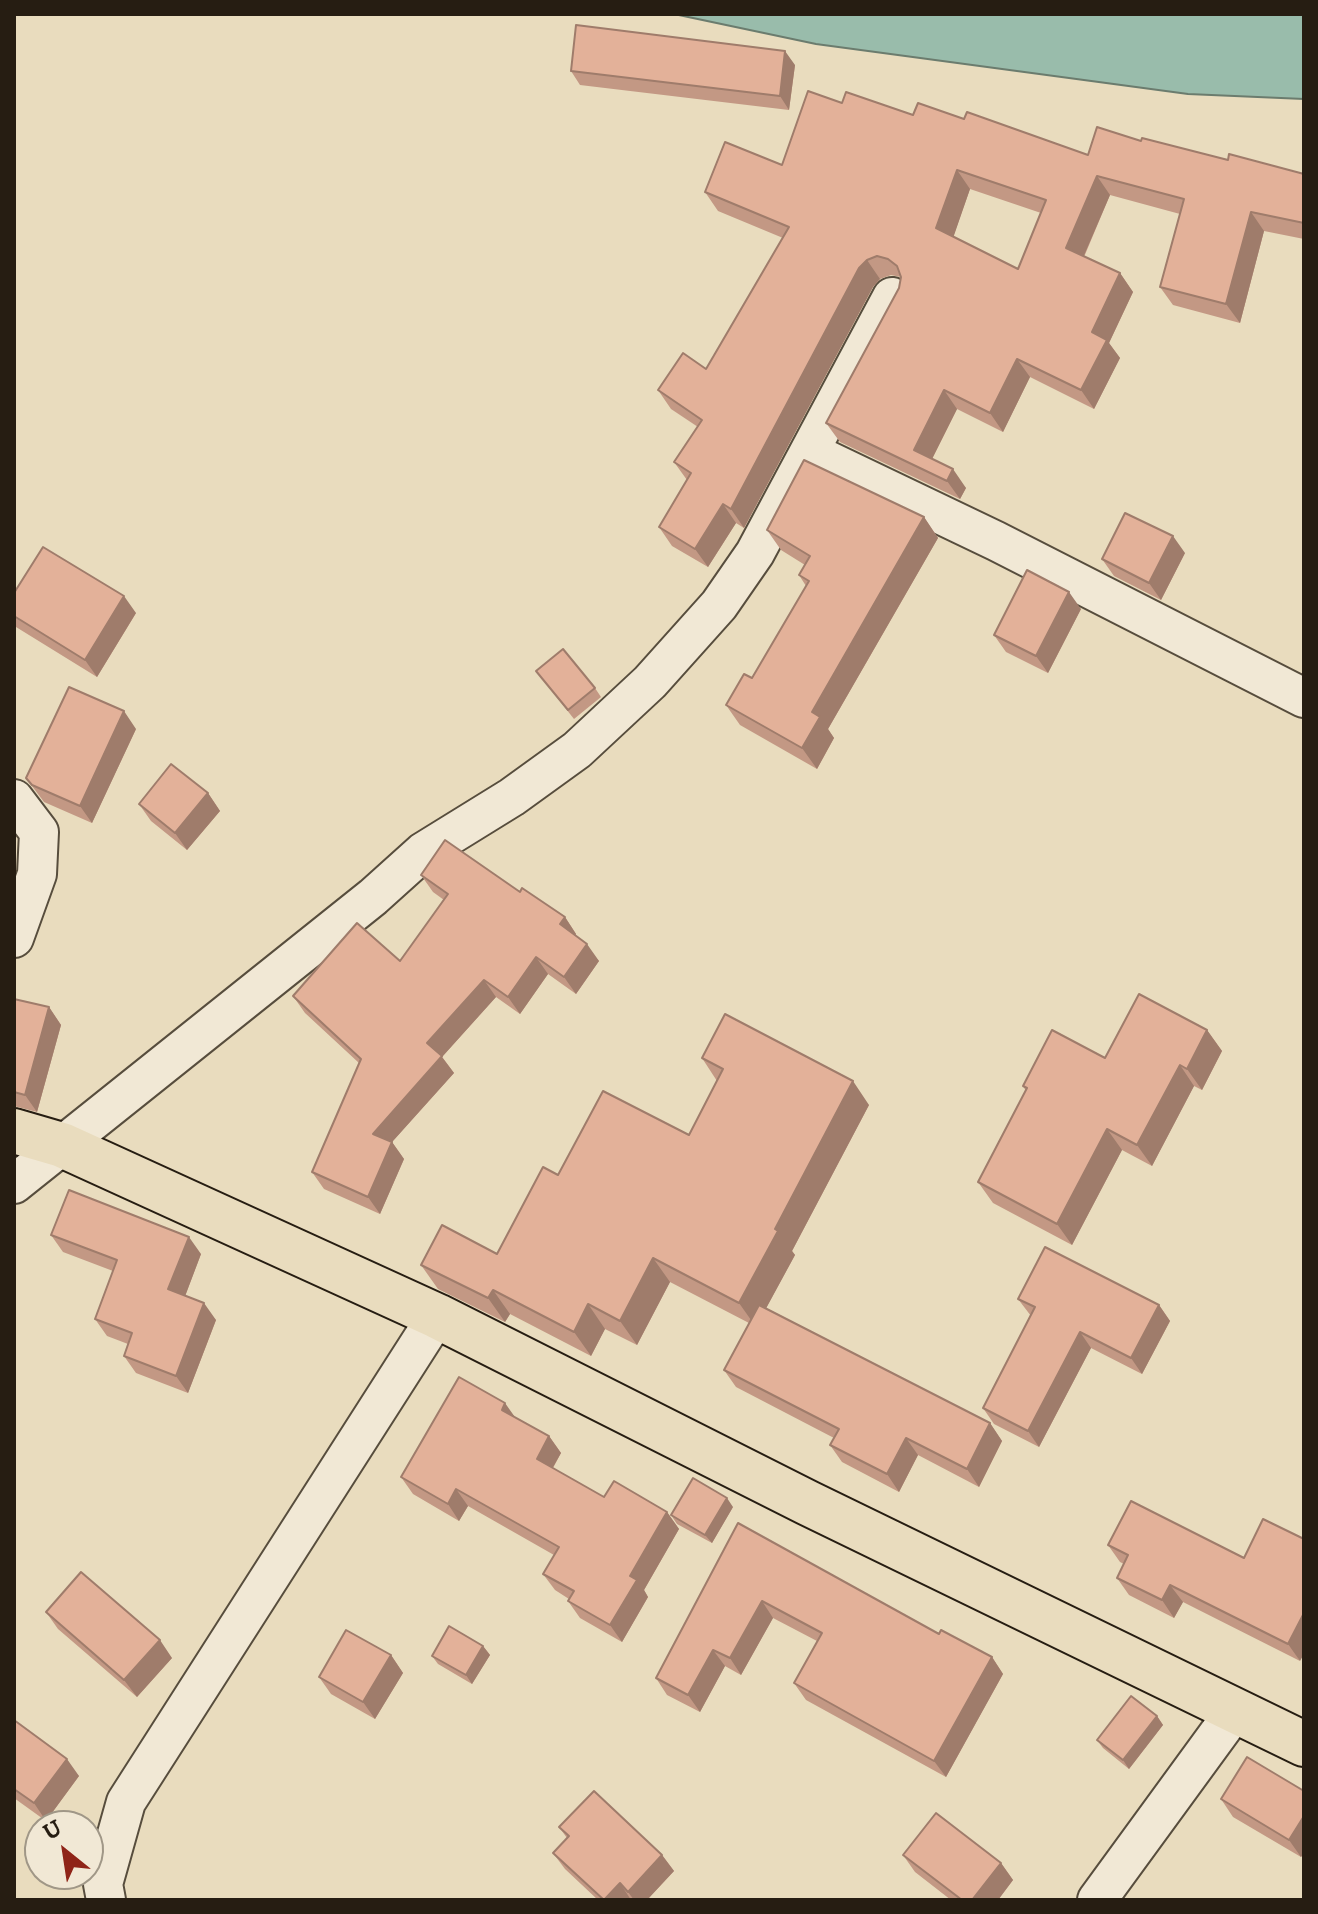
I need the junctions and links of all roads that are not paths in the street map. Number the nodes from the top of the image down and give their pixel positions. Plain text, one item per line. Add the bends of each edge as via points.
1 (892, 297) edge
2 (810, 452) junction
3 (1304, 698) edge
4 (14, 799) edge
5 (14, 938) edge
6 (14, 1131) edge
7 (62, 1145) junction
8 (14, 1184) edge
9 (437, 1316) junction
10 (1235, 1711) junction
11 (1304, 1744) edge
12 (106, 1900) edge
13 (1097, 1900) edge

1 - 2 street
2 - 3 street
2 - 7 street via 755,553 719,605 650,682 577,750 423,852
4 - 5 street via 39,832 37,874
6 - 7 highway
7 - 8 street
7 - 9 highway
9 - 10 highway
9 - 12 street via 126,1802 103,1884
10 - 11 highway
10 - 13 street

